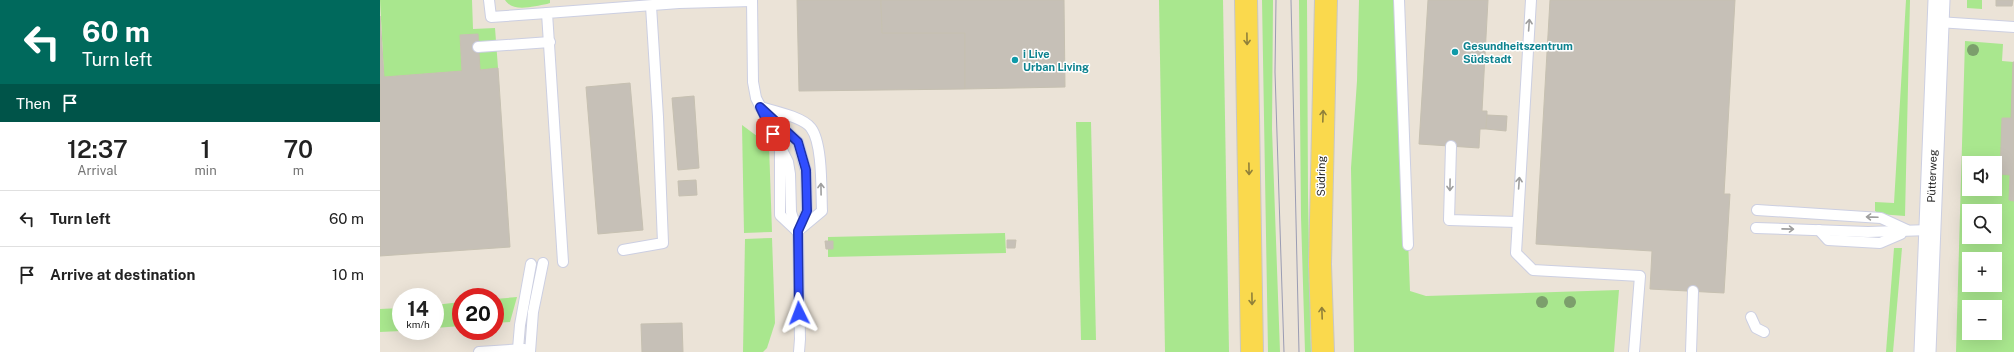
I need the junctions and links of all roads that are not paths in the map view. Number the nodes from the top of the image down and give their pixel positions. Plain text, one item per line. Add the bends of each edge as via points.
1 (489, 0) edge
2 (1246, 0) edge
3 (1326, 0) edge
4 (1399, 0) edge
5 (1531, 0) edge
6 (1939, 0) edge
7 (752, 1) edge
8 (679, 2) edge
9 (650, 6) junction
10 (547, 13) junction
11 (1938, 22) junction
12 (2014, 27) edge
13 (550, 42) junction
14 (478, 47) dead end
15 (760, 107) junction
16 (780, 146) junction
17 (1450, 146) dead end
18 (1757, 210) dead end
19 (807, 211) junction
20 (823, 211) junction
21 (791, 212) junction
22 (780, 216) junction
23 (1517, 222) junction
24 (1756, 228) dead end
25 (1930, 230) junction
26 (798, 231) junction
27 (1908, 231) junction
28 (1408, 245) dead end
29 (623, 250) dead end
30 (563, 262) dead end
31 (543, 263) dead end
32 (531, 264) dead end
33 (1693, 291) dead end
34 (1751, 317) dead end
35 (1764, 332) dead end
36 (518, 349) junction
37 (530, 350) edge
38 (479, 352) edge
39 (799, 352) edge
40 (1252, 352) edge
41 (1323, 352) edge
42 (1634, 352) edge
43 (1691, 352) edge
44 (1925, 352) edge

1 - 10 lane via 491,17
2 -> 40 main road
41 -> 3 main road, Südring via 1320,264
4 - 28 lane
23 -> 5 lane
6 - 11 street, Pütterweg
7 - 8 lane
7 - 15 lane via 753,82
8 - 9 lane
9 - 10 lane
9 - 29 lane via 663,243
10 - 13 lane
11 - 12 lane
11 - 25 street, Pütterweg
13 - 14 lane
13 - 30 lane
15 - 16 lane
15 - 19 lane via 798,142 806,170
20 -> 15 lane via 818,147 811,128 790,115
16 - 21 lane via 789,168
16 - 22 lane
17 -> 23 lane via 1449,220
27 -> 18 lane via 1881,218
19 - 20 lane
19 - 21 lane
19 - 26 lane
20 - 26 lane
21 - 22 lane
21 - 26 lane
22 - 26 lane
23 - 42 lane via 1516,253 1533,270 1640,276
24 -> 27 lane via 1819,230 1828,240 1875,243
25 - 27 lane
25 - 44 street, Pütterweg
26 - 39 lane
31 - 37 lane via 533,312
32 - 36 lane
33 - 43 lane
34 - 35 lane via 1756,328
36 - 37 lane
36 - 38 lane

